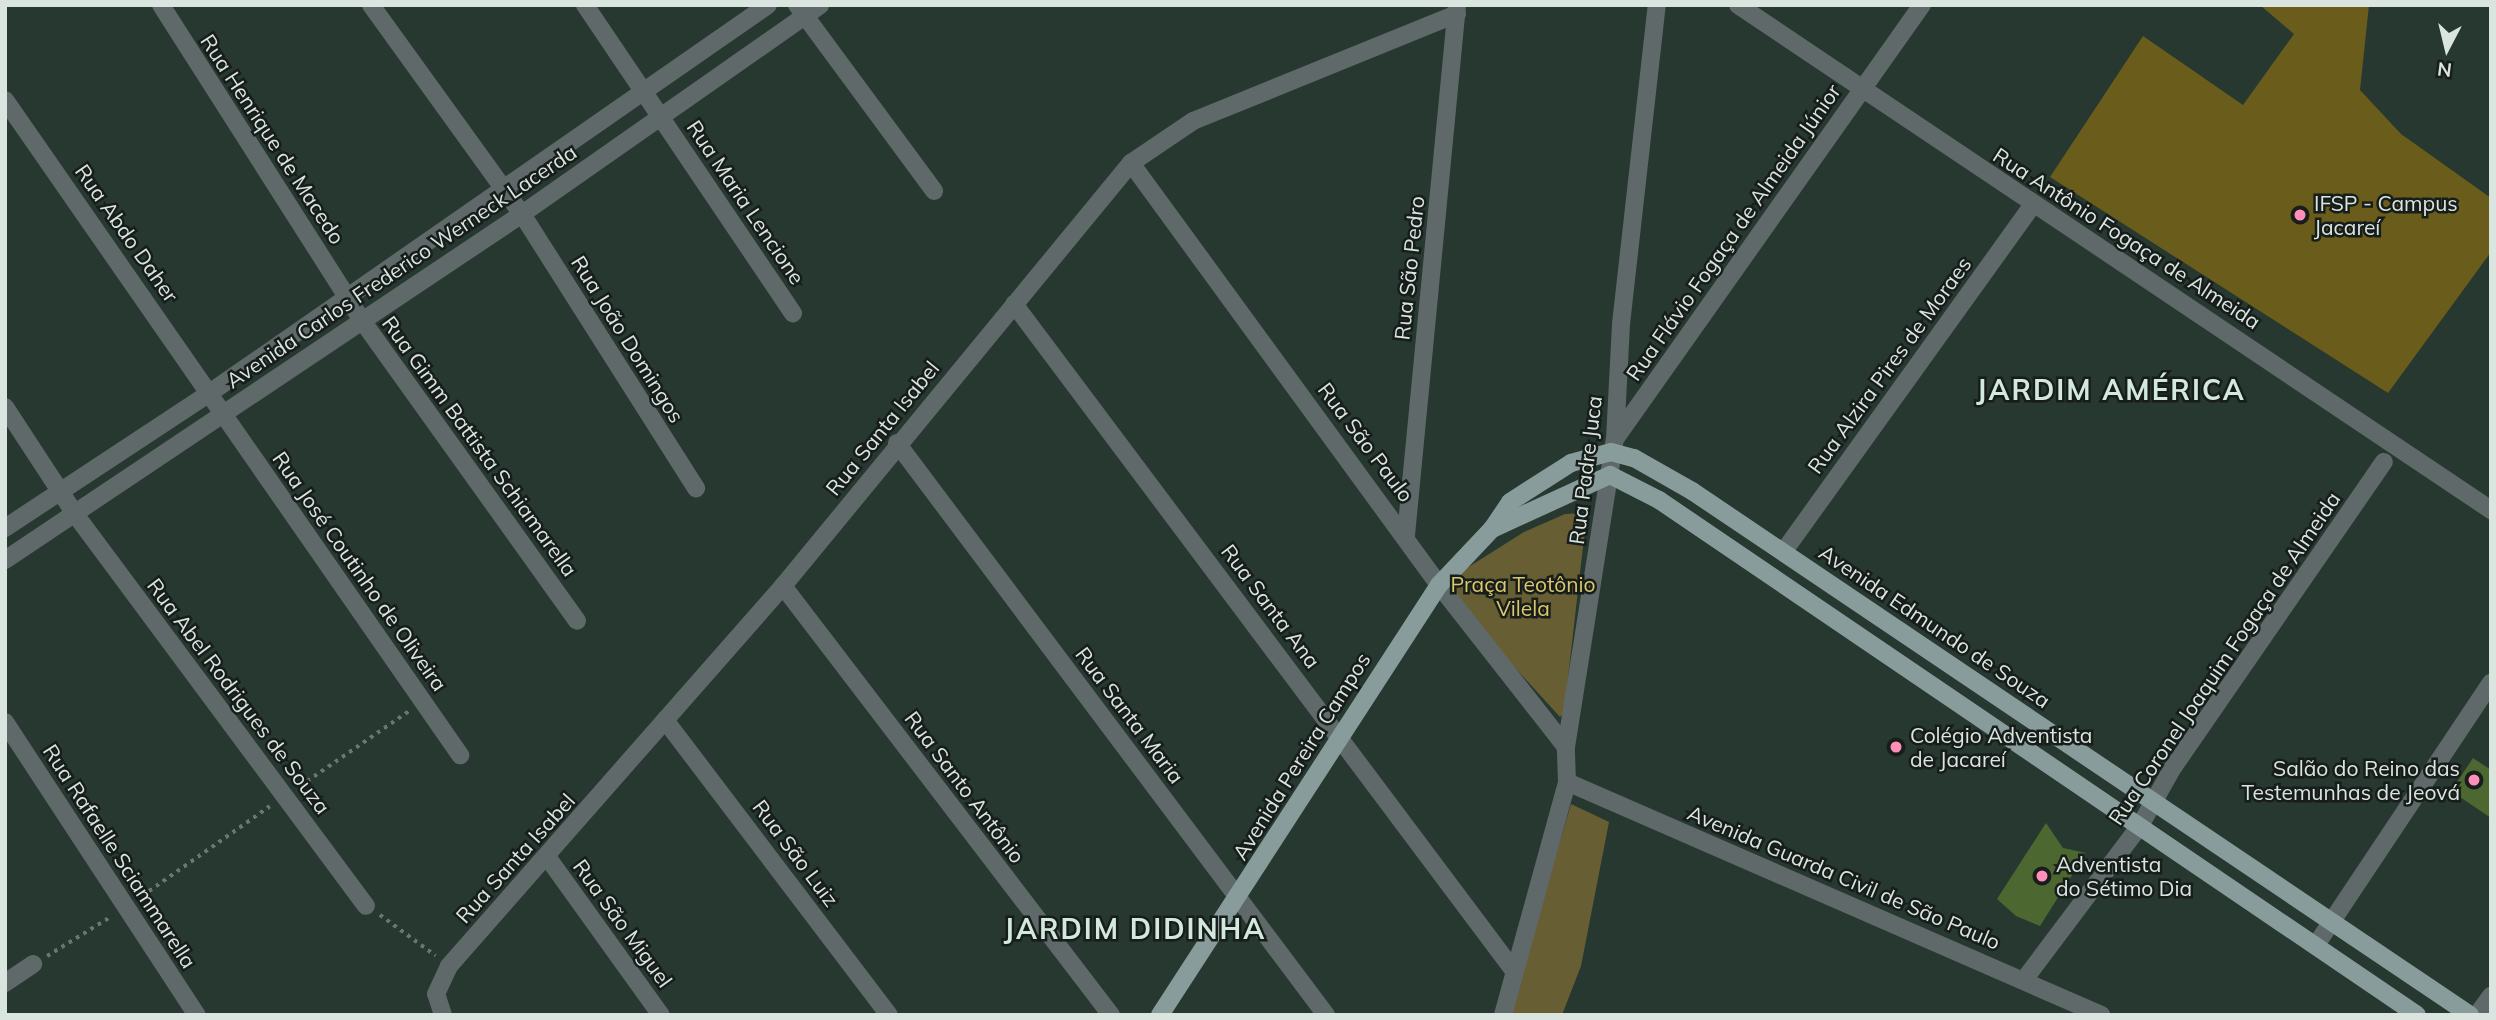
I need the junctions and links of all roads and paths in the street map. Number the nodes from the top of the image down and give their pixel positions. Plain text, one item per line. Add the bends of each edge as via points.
1 (161, 5) edge
2 (371, 5) edge
3 (585, 5) edge
4 (768, 5) edge
5 (1657, 5) edge
6 (1666, 5) edge
7 (1738, 5) edge
8 (1922, 5) edge
9 (807, 9) edge
10 (1457, 9) edge
11 (1656, 24) junction
12 (1864, 86) junction
13 (645, 91) junction
14 (5, 100) edge
15 (662, 116) junction
16 (1131, 163) junction
17 (502, 187) junction
18 (934, 191) dead end
19 (2032, 206) junction
20 (522, 214) junction
21 (347, 296) junction
22 (1014, 304) junction
23 (793, 313) dead end
24 (361, 319) junction
25 (211, 391) junction
26 (5, 407) edge
27 (223, 414) junction
28 (897, 443) junction
29 (1613, 445) junction
30 (2384, 462) dead end
31 (1610, 475) junction
32 (696, 488) dead end
33 (62, 490) junction
34 (2491, 510) edge
35 (75, 514) junction
36 (5, 528) edge
37 (1492, 529) junction
38 (1406, 535) junction
39 (1784, 551) junction
40 (5, 560) edge
41 (783, 586) junction
42 (1439, 586) junction
43 (577, 621) dead end
44 (2491, 683) edge
45 (422, 702) junction
46 (666, 720) junction
47 (5, 722) edge
48 (1339, 734) junction
49 (1566, 747) junction
50 (460, 755) dead end
51 (1567, 782) junction
52 (285, 796) junction
53 (2152, 805) junction
54 (2140, 824) junction
55 (548, 858) junction
56 (1239, 897) junction
57 (366, 906) joint
58 (126, 907) junction
59 (2329, 921) junction
60 (2316, 945) junction
61 (33, 964) joint
62 (449, 966) junction
63 (1514, 971) junction
64 (2024, 980) junction
65 (5, 983) edge
66 (2491, 996) edge
67 (197, 1015) edge
68 (443, 1015) edge
69 (661, 1015) edge
70 (890, 1015) edge
71 (1111, 1015) edge
72 (1160, 1015) edge
73 (1326, 1015) edge
74 (1503, 1015) edge
75 (2101, 1015) edge
76 (2417, 1015) edge
77 (2470, 1015) edge
78 (2476, 1015) edge

1 - 21 street, Rua Henrique de Macedo
2 - 17 street, Rua João Domingos
3 - 13 street, Rua Maria Lencione
4 - 13 street, Avenida Carlos Frederico Werneck Lacerda
5 - 11 street, Rua Padre Juca
6 - 11 street
7 - 12 street, Rua Antônio Fogaça de Almeida
8 - 12 street, Rua Flávio Fogaça de Almeida Júnior
9 - 15 street, Avenida Carlos Frederico Werneck Lacerda
9 - 18 street
10 - 16 street, Rua Santa Isabel via 1193,121
10 - 38 street, Rua São Pedro
11 - 29 street, Rua Padre Juca via 1621,324
12 - 19 street, Rua Antônio Fogaça de Almeida
12 - 29 street, Rua Flávio Fogaça de Almeida Júnior
13 - 15 street, Rua Maria Lencione
13 - 17 street, Avenida Carlos Frederico Werneck Lacerda
14 - 25 street, Rua Abdo Daher
15 - 20 street, Avenida Carlos Frederico Werneck Lacerda
15 - 23 street, Rua Maria Lencione
16 - 22 street, Rua Santa Isabel
16 - 38 street, Rua São Paulo
17 - 20 street, Rua João Domingos
17 - 21 street, Avenida Carlos Frederico Werneck Lacerda
19 - 34 street, Rua Antônio Fogaça de Almeida
19 - 39 street, Rua Alzira Pires de Moraes
20 - 24 street, Avenida Carlos Frederico Werneck Lacerda
20 - 32 street, Rua João Domingos
21 - 24 street, Rua Gimm Battista Schiamarella
21 - 25 street, Avenida Carlos Frederico Werneck Lacerda
22 - 28 street, Rua Santa Isabel
22 - 48 street, Rua Santa Ana
24 - 27 street, Avenida Carlos Frederico Werneck Lacerda
24 - 43 street, Rua Gimm Battista Schiamarella
25 - 27 street, Rua Abdo Daher
25 - 33 street, Avenida Carlos Frederico Werneck Lacerda
26 - 33 street, Rua Abel Rodrigues de Souza
27 - 35 street, Avenida Carlos Frederico Werneck Lacerda
27 - 45 street, Rua José Coutinho de Oliveira
28 - 41 street, Rua Santa Isabel
28 - 56 street, Rua Santa Maria
29 - 31 street, Rua Padre Juca
29 - 37 main road, Avenida Pereira Campos via 1540,479 1510,502
29 - 39 main road, Avenida Edmundo de Souza
30 - 53 street, Rua Coronel Joaquim Fogaça de Almeida via 2172,769
31 - 37 main road, Avenida Pereira Campos
31 - 49 street, Rua Padre Juca
31 - 54 main road via 1659,500 1766,569
33 - 35 street, Rua Abel Rodrigues de Souza
33 - 36 street, Avenida Carlos Frederico Werneck Lacerda
35 - 40 street, Avenida Carlos Frederico Werneck Lacerda
35 - 52 street, Rua Abel Rodrigues de Souza
37 - 42 main road, Avenida Pereira Campos
38 - 42 street, Rua São Paulo
39 - 53 main road, Avenida Edmundo de Souza
41 - 46 street, Rua Santa Isabel
41 - 71 street, Rua Santo Antônio
42 - 48 main road, Avenida Pereira Campos
42 - 49 street, Rua São Paulo
44 - 59 street
45 - 50 street, Rua José Coutinho de Oliveira
45 - 52 path
46 - 55 street, Rua Santa Isabel
46 - 70 street, Rua São Luiz
47 - 58 street, Rua Rafaelle Sciammarella
48 - 56 main road, Avenida Pereira Campos
48 - 63 street, Rua Santa Ana
49 - 51 street, Rua Padre Juca
51 - 63 street, Rua Padre Juca
51 - 64 street, Avenida Guarda Civil de São Paulo
52 - 57 street, Rua Abel Rodrigues de Souza
52 - 58 path
53 - 54 street, Rua Coronel Joaquim Fogaça de Almeida
53 - 59 main road, Avenida Edmundo de Souza
54 - 60 main road
54 - 64 street, Rua Coronel Joaquim Fogaça de Almeida
55 - 62 street, Rua Santa Isabel
55 - 69 street, Rua São Miguel
56 - 72 main road, Avenida Pereira Campos
56 - 73 street, Rua Santa Maria
57 - 62 path
58 - 61 path
58 - 67 street, Rua Rafaelle Sciammarella
59 - 60 street
59 - 77 main road, Avenida Edmundo de Souza
60 - 76 main road
61 - 65 street
62 - 68 street, Rua Santa Isabel via 436,994
63 - 74 street, Rua Padre Juca
64 - 75 street, Avenida Guarda Civil de São Paulo
66 - 78 street

